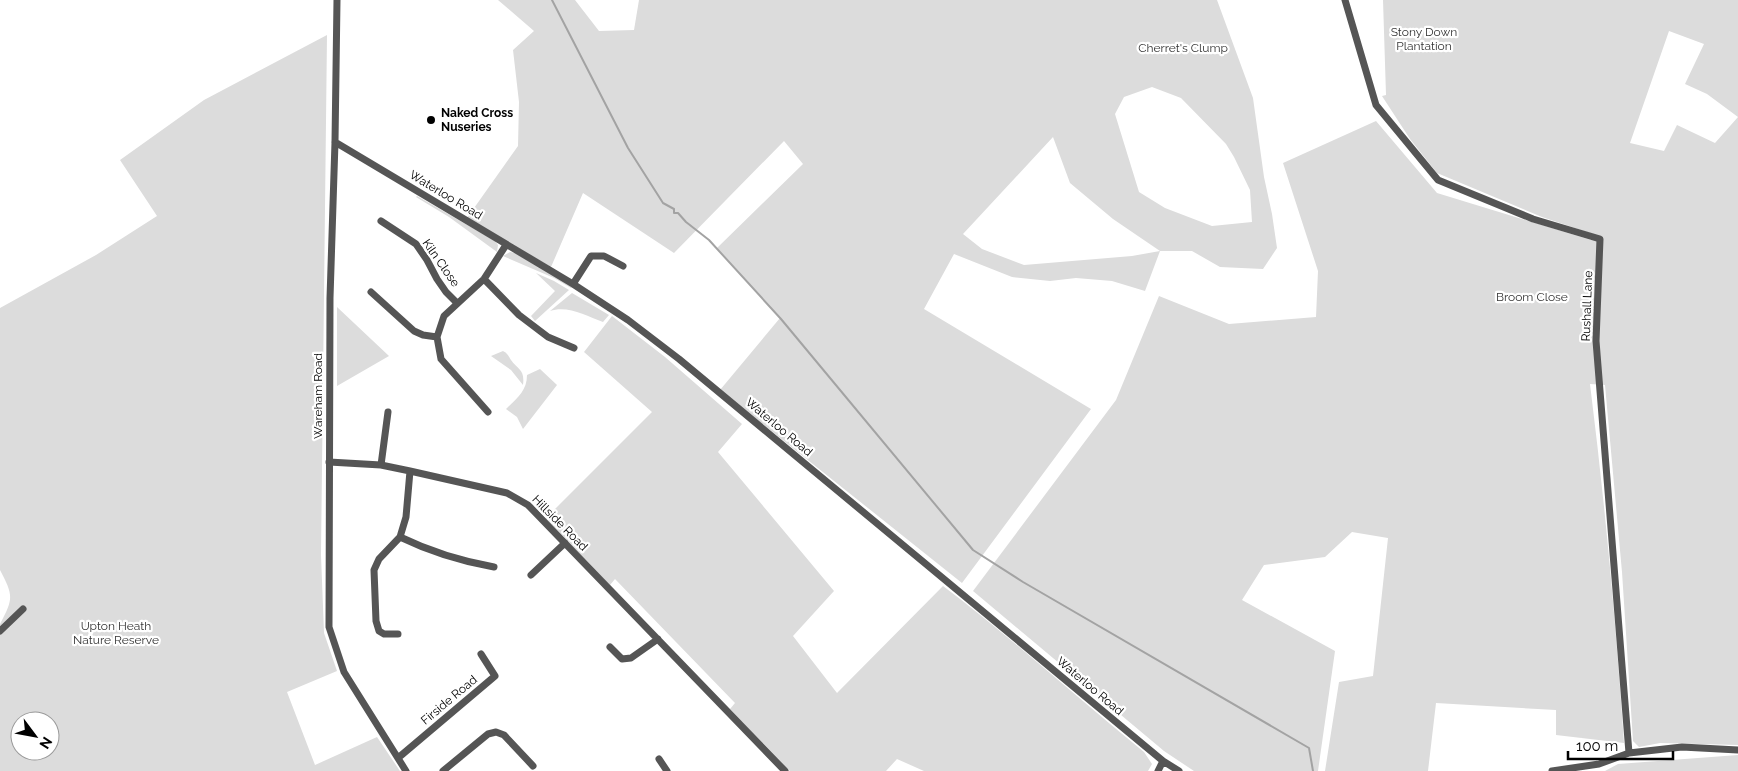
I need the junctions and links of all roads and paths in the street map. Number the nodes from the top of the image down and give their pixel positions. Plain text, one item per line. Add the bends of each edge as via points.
1 (336, 0) edge
2 (1345, 0) edge
3 (335, 142) junction
4 (381, 221) dead end
5 (506, 244) junction
6 (623, 266) dead end
7 (484, 280) junction
8 (573, 284) junction
9 (371, 292) dead end
10 (457, 303) junction
11 (437, 336) junction
12 (574, 348) dead end
13 (388, 412) dead end
14 (488, 412) dead end
15 (329, 462) junction
16 (381, 464) junction
17 (410, 471) junction
18 (400, 537) junction
19 (565, 543) junction
20 (494, 567) dead end
21 (531, 575) dead end
22 (23, 609) dead end
23 (0, 631) edge
24 (398, 634) dead end
25 (658, 639) junction
26 (610, 647) dead end
27 (481, 654) dead end
28 (1738, 750) edge
29 (1630, 753) junction
30 (398, 758) junction
31 (660, 759) dead end
32 (1163, 761) junction
33 (1599, 764) junction
34 (533, 766) dead end
35 (1578, 769) edge
36 (406, 771) edge
37 (443, 771) edge
38 (667, 771) edge
39 (785, 771) edge
40 (1158, 771) edge
41 (1179, 771) edge
42 (1552, 771) edge
43 (1594, 771) edge

1 - 3 street, Wareham Road
2 - 29 street, Rushall Lane via 1376,105 1438,180 1533,219 1600,239 1596,340
3 - 5 street, Waterloo Road
3 - 15 street, Wareham Road
4 - 10 street, Kiln Close via 416,244 436,279
5 - 7 street
5 - 8 street, Waterloo Road
6 - 8 street via 604,256 591,256
7 - 10 street
7 - 12 street via 530,324 548,337
8 - 32 street, Waterloo Road via 679,359
9 - 11 street via 414,331
10 - 11 street via 444,316
11 - 14 street via 441,359
13 - 16 street
15 - 16 street, Hillside Road
15 - 30 street, Wareham Road via 329,627 344,672
16 - 17 street, Hillside Road
17 - 18 street via 406,517
17 - 19 street, Hillside Road via 507,493 528,505
18 - 20 street via 466,562
18 - 24 street via 379,559 374,570 377,626 384,634
19 - 21 street
19 - 25 street, Hillside Road
22 - 23 street
25 - 26 street via 626,660
25 - 39 street, Hillside Road
27 - 30 street, Firside Road via 495,676
28 - 29 street via 1682,747
29 - 33 street
30 - 36 street, Wareham Road
31 - 38 street
32 - 40 street
32 - 41 street, Waterloo Road
33 - 35 street
33 - 43 street
34 - 37 street via 504,735 496,732 488,734
35 - 42 street

